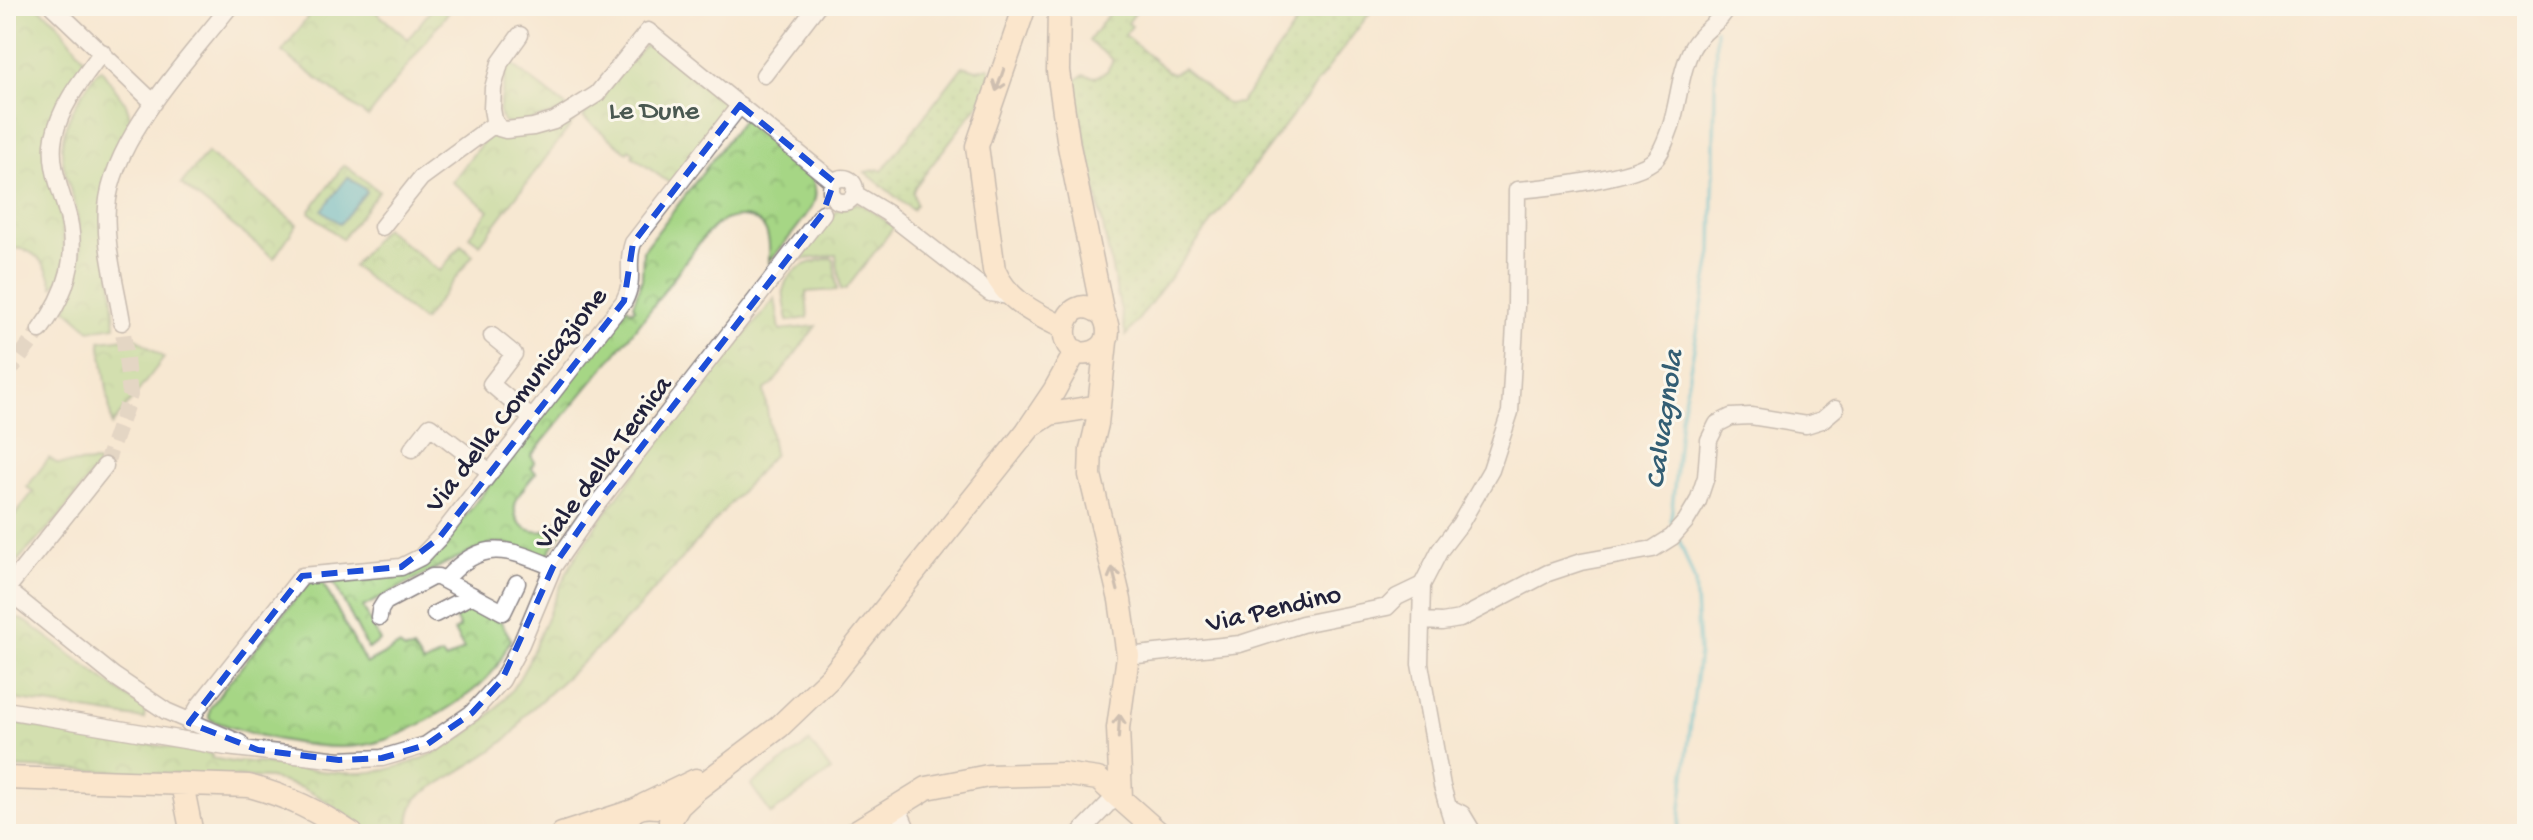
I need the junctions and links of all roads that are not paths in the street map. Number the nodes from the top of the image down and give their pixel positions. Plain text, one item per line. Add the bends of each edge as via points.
1 (52, 6) edge
2 (230, 6) edge
3 (817, 6) edge
4 (1025, 6) edge
5 (1059, 6) edge
6 (1728, 6) edge
7 (520, 35) dead end
8 (102, 52) junction
9 (764, 75) dead end
10 (154, 103) junction
11 (740, 105) junction
12 (496, 123) junction
13 (840, 191) junction
14 (382, 227) dead end
15 (1091, 259) junction
16 (1009, 296) junction
17 (1103, 315) junction
18 (1070, 319) junction
19 (122, 322) tunnel mouth
20 (40, 330) tunnel mouth
21 (492, 336) dead end
22 (1106, 342) junction
23 (1076, 351) junction
24 (1099, 406) junction
25 (1835, 409) dead end
26 (531, 418) junction
27 (1027, 431) junction
28 (412, 449) dead end
29 (105, 466) tunnel mouth
30 (490, 472) junction
31 (553, 567) junction
32 (446, 579) junction
33 (517, 583) dead end
34 (1422, 585) junction
35 (6, 590) edge
36 (472, 595) junction
37 (435, 614) dead end
38 (379, 617) dead end
39 (1423, 621) junction
40 (1128, 656) junction
41 (6, 710) edge
42 (186, 721) junction
43 (138, 731) junction
44 (258, 750) junction
45 (723, 769) junction
46 (6, 778) edge
47 (182, 784) junction
48 (1121, 797) junction
49 (897, 806) junction
50 (1448, 807) junction
51 (638, 808) junction
52 (672, 829) edge
53 (575, 833) edge
54 (192, 834) edge
55 (352, 834) edge
56 (626, 834) edge
57 (852, 834) edge
58 (909, 834) edge
59 (1079, 834) edge
60 (1160, 834) edge
61 (1451, 834) edge
62 (1474, 834) edge

1 - 8 street
2 - 10 street
3 - 9 street
4 -> 16 street via 977,146 994,270
5 - 15 street via 1058,71
6 - 34 street via 1693,45 1664,145 1654,161 1611,177 1517,190 1510,412 1491,470
7 - 12 street via 495,76
8 - 10 street
8 - 20 street via 74,89 54,137 53,160 72,231 72,267 56,309
10 - 19 street via 122,155 107,205
11 - 12 street via 648,31 597,94 554,121 517,130 502,130
11 - 13 street
11 - 26 street, Via della Comunicazione via 633,243 624,301
12 - 14 street via 421,178
13 - 16 street via 887,213 990,293
13 - 31 street, Viale della Tecnica
15 - 17 street
15 - 18 street
16 - 18 street via 1031,311
17 - 18 street via 1091,309
17 - 22 street
18 - 23 street via 1067,342
21 - 26 street via 514,354 491,384
22 - 23 street via 1090,353
22 - 24 street
23 - 27 street
24 - 27 street via 1050,414
40 -> 24 street via 1090,475
25 - 39 street via 1806,425 1751,416 1717,424 1698,501 1676,532 1653,549 1548,573 1460,619
26 - 30 street, Via della Comunicazione
27 - 45 street via 830,678 779,727
28 - 30 street via 430,426
29 - 35 street
30 - 42 street, Via della Comunicazione via 413,563 302,576
31 - 32 street via 513,550 487,551
31 - 44 street, Viale della Tecnica via 502,680 472,713 426,745 382,758 339,760
32 - 36 street
32 - 38 street via 432,577 385,602
33 - 36 street via 503,612
34 - 39 street
34 - 40 street, Via Pendino via 1387,607 1302,624 1240,644
35 - 42 street via 114,676
36 - 37 street
39 - 50 street via 1423,688
48 -> 40 street via 1118,728
41 - 43 street, Viale della Tecnica
42 - 43 street via 170,731
42 - 44 street
43 - 44 street, Viale della Tecnica
45 - 51 street
45 - 52 street via 679,806
46 - 47 street
47 - 54 street
47 - 55 street via 249,786 283,795
48 - 49 street via 1098,779 1063,774 988,776 927,788
48 - 59 street
48 - 60 street
49 - 57 street
49 - 58 street
50 - 61 street
50 - 62 street via 1462,814
51 - 52 street via 656,807
51 - 53 street
51 - 56 street via 627,817

